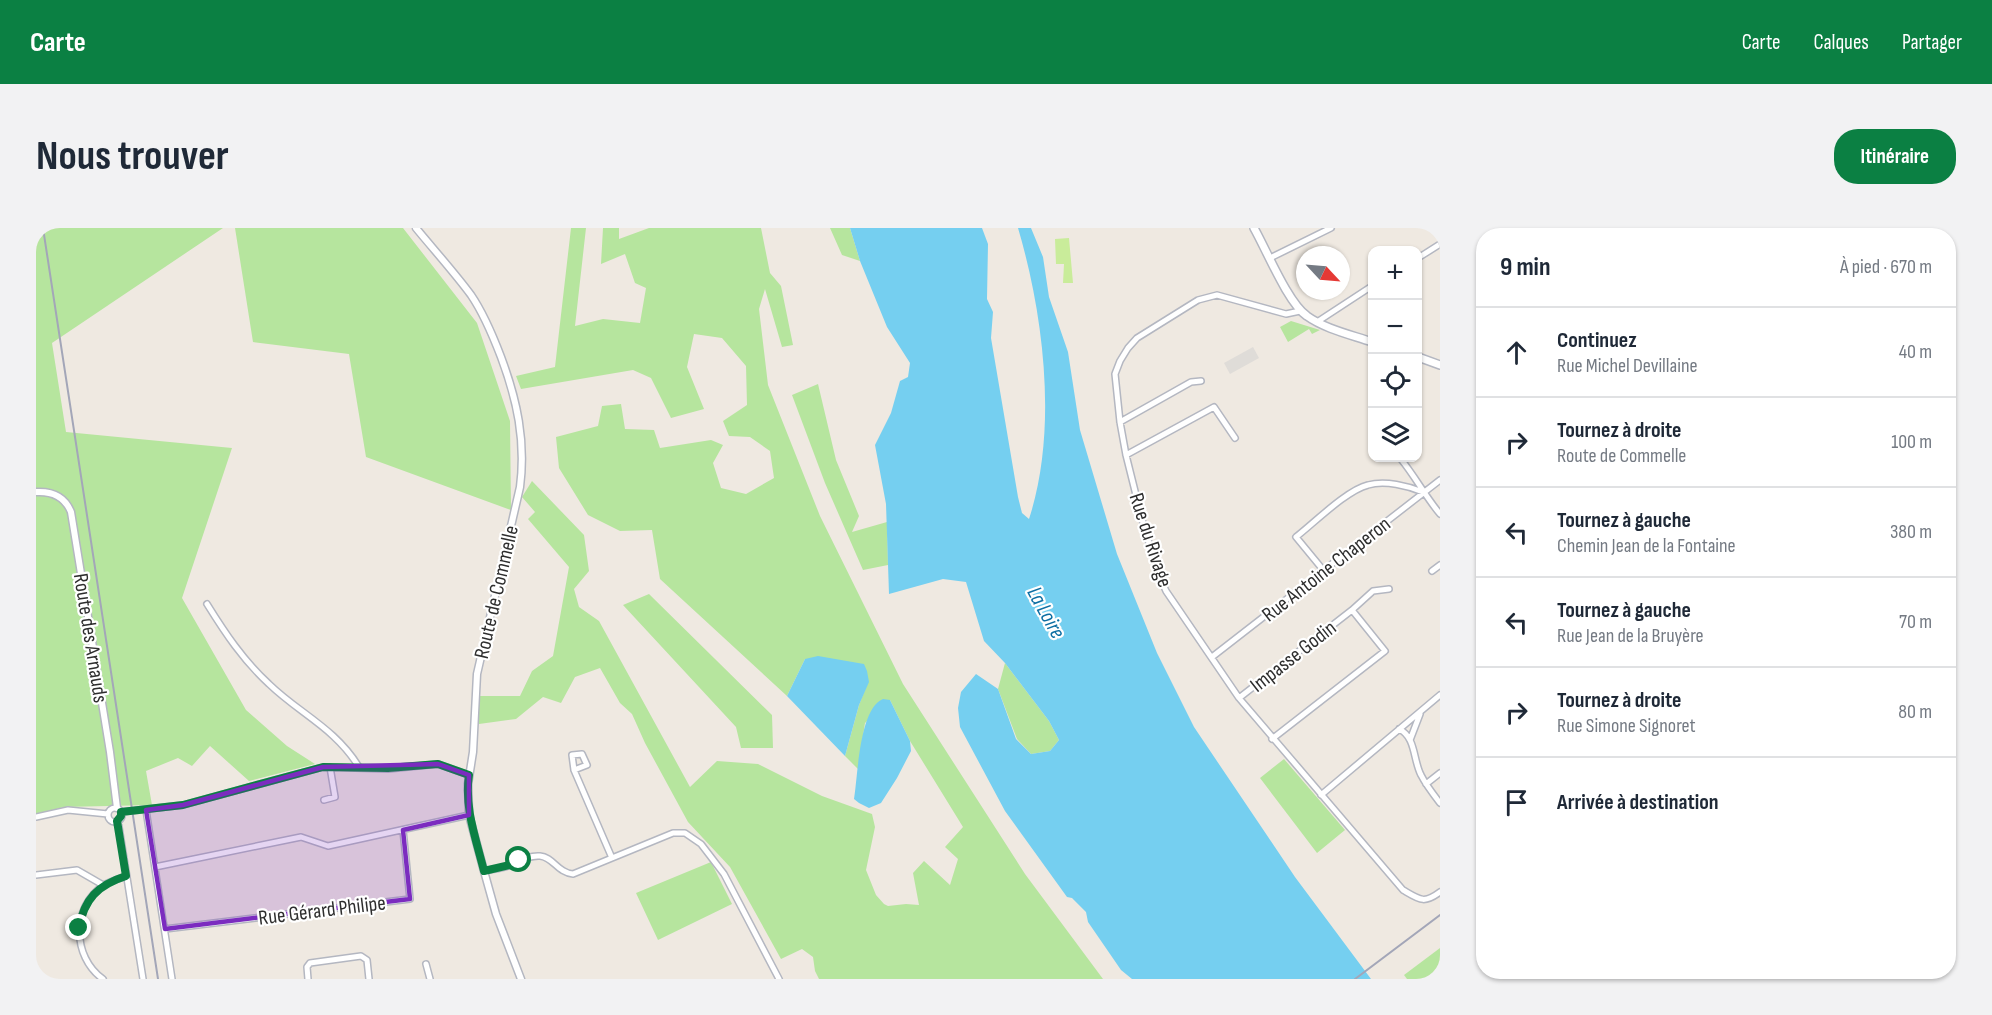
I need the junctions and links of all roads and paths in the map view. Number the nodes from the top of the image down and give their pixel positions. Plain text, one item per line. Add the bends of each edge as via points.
1 (416, 228) edge
2 (1254, 228) edge
3 (1331, 228) edge
4 (1440, 244) edge
5 (1422, 255) edge
6 (1270, 258) junction
7 (1368, 289) edge
8 (1300, 311) junction
9 (1317, 322) junction
10 (1368, 341) edge
11 (1422, 358) edge
12 (1440, 365) edge
13 (1201, 381) dead end
14 (1120, 422) junction
15 (1235, 438) dead end
16 (1126, 455) junction
17 (1403, 462) edge
18 (1440, 480) edge
19 (36, 492) edge
20 (1423, 492) junction
21 (1440, 514) edge
22 (1440, 565) edge
23 (1324, 571) junction
24 (1432, 571) dead end
25 (1389, 589) dead end
26 (207, 604) dead end
27 (1352, 610) junction
28 (1212, 657) junction
29 (1440, 694) edge
30 (1239, 698) junction
31 (1421, 711) junction
32 (1399, 729) junction
33 (1272, 739) junction
34 (1410, 740) junction
35 (330, 767) junction
36 (359, 767) junction
37 (574, 770) dead end
38 (1440, 773) edge
39 (469, 775) junction
40 (1426, 784) junction
41 (1321, 795) junction
42 (324, 800) dead end
43 (1440, 803) edge
44 (119, 810) junction
45 (146, 810) junction
46 (108, 814) junction
47 (470, 814) junction
48 (36, 817) edge
49 (117, 821) junction
50 (403, 830) junction
51 (612, 858) junction
52 (155, 867) junction
53 (484, 871) junction
54 (36, 875) edge
55 (126, 876) junction
56 (103, 885) junction
57 (1440, 892) edge
58 (165, 929) junction
59 (426, 964) dead end
60 (103, 979) edge
61 (142, 979) edge
62 (172, 979) edge
63 (308, 979) edge
64 (369, 979) edge
65 (430, 979) edge
66 (520, 979) edge
67 (779, 979) edge

1 - 39 street, Route de Commelle via 483,314 512,387 523,447 515,512 477,674
2 - 6 main road
3 - 6 street
4 - 5 street
6 - 8 main road
7 - 9 street
8 - 9 main road
8 - 14 street, Rue du Rivage via 1287,314 1217,295 1198,300 1147,331 1120,360 1116,374
9 - 10 main road
11 - 12 main road
13 - 14 street via 1191,382
14 - 16 street, Rue du Rivage
15 - 16 street via 1214,407
16 - 28 street, Rue du Rivage via 1158,573 1166,591
17 - 20 street
18 - 20 street, Rue Antoine Chaperon
19 - 44 street, Route des Arnauds via 57,495 71,512
20 - 21 street
20 - 23 street, Rue Antoine Chaperon
20 - 23 street via 1412,487 1370,484 1357,489 1296,537
22 - 24 street
23 - 28 street, Rue Antoine Chaperon
25 - 27 street via 1373,591
26 - 36 street via 228,639 268,684 340,740
27 - 30 street, Impasse Godin
27 - 33 street, Impasse Godin via 1385,651
28 - 30 street, Rue du Rivage
29 - 31 street
30 - 33 street, Rue du Rivage
31 - 32 street
31 - 34 street
32 - 34 street
32 - 41 street
33 - 41 street, Rue du Rivage
34 - 40 street
35 - 36 street
35 - 42 street via 335,797
35 - 45 street via 183,805
36 - 39 street via 438,764
37 - 51 street
38 - 40 street
39 - 47 street, Route de Commelle
40 - 43 street
41 - 57 street, Rue du Rivage via 1403,890 1425,900
44 - 45 street
44 - 46 street via 110,810
44 - 49 street via 121,816
45 - 52 street
46 - 48 street via 68,810
46 - 49 street
47 - 50 street
47 - 53 street, Route de Commelle
49 - 55 street
50 - 52 street via 328,846 301,837
50 - 58 street, Rue Gérard Philipe via 410,899
51 - 53 street via 573,874 539,856
51 - 67 street via 673,833 685,833 701,844 724,874
52 - 58 street
53 - 66 street, Route de Commelle
54 - 56 street via 77,870
55 - 56 street
55 - 61 street
56 - 60 street via 85,907 79,928 84,956
58 - 62 street
59 - 65 street
63 - 64 street via 310,963 361,956 367,960

